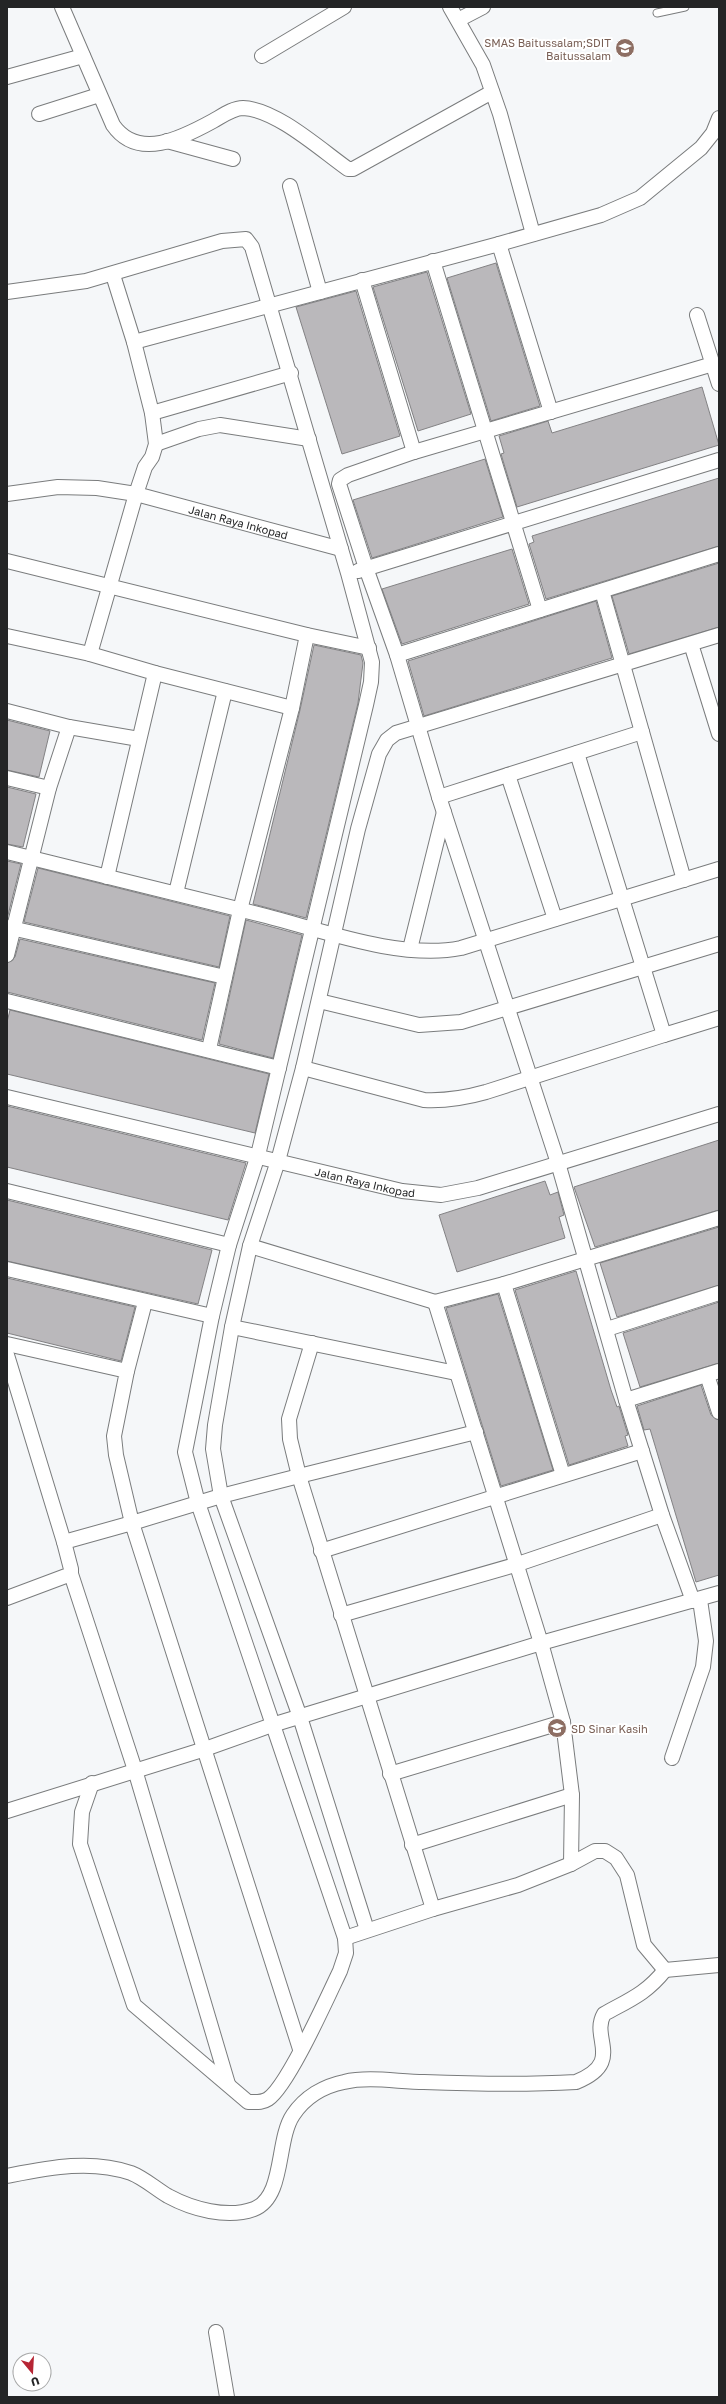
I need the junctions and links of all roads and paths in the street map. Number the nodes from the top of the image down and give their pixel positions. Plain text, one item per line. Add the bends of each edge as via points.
1 (62, 7) edge
2 (344, 7) edge
3 (450, 7) edge
4 (483, 7) edge
5 (685, 7) edge
6 (657, 13) dead end
7 (458, 20) junction
8 (83, 56) junction
9 (262, 56) dead end
10 (7, 77) edge
11 (492, 92) junction
12 (99, 95) junction
13 (39, 114) dead end
14 (719, 118) edge
15 (167, 141) junction
16 (233, 159) dead end
17 (290, 186) dead end
18 (533, 234) junction
19 (499, 244) junction
20 (433, 261) junction
21 (113, 275) junction
22 (362, 280) junction
23 (7, 292) edge
24 (320, 292) junction
25 (270, 306) junction
26 (697, 315) dead end
27 (134, 342) junction
28 (713, 364) junction
29 (291, 374) junction
30 (719, 384) edge
31 (152, 412) junction
32 (551, 412) junction
33 (484, 432) junction
34 (309, 439) junction
35 (156, 444) junction
36 (414, 452) junction
37 (719, 460) edge
38 (7, 494) edge
39 (136, 494) junction
40 (512, 523) junction
41 (341, 549) junction
42 (719, 554) edge
43 (7, 561) edge
44 (366, 568) junction
45 (348, 573) junction
46 (111, 587) junction
47 (602, 591) junction
48 (540, 610) junction
49 (307, 635) junction
50 (719, 635) edge
51 (7, 636) edge
52 (691, 644) junction
53 (369, 648) junction
54 (90, 654) junction
55 (397, 655) junction
56 (622, 664) junction
57 (155, 673) junction
58 (225, 691) junction
59 (292, 708) junction
60 (7, 711) edge
61 (418, 726) junction
62 (69, 727) junction
63 (642, 732) junction
64 (719, 734) edge
65 (138, 739) junction
66 (577, 753) junction
67 (508, 775) junction
68 (7, 778) edge
69 (49, 788) junction
70 (439, 797) junction
71 (444, 811) junction
72 (7, 852) edge
73 (31, 858) junction
74 (719, 869) edge
75 (107, 876) junction
76 (684, 880) junction
77 (176, 893) junction
78 (621, 899) junction
79 (240, 910) junction
80 (554, 919) junction
81 (10, 927) edge
82 (314, 928) junction
83 (334, 934) junction
84 (485, 940) junction
85 (719, 944) edge
86 (410, 949) junction
87 (7, 955) edge
88 (644, 968) junction
89 (225, 977) junction
90 (7, 1000) edge
91 (319, 1001) junction
92 (506, 1008) junction
93 (719, 1018) edge
94 (664, 1036) junction
95 (209, 1049) junction
96 (279, 1068) junction
97 (303, 1068) junction
98 (529, 1078) junction
99 (7, 1097) edge
100 (719, 1114) edge
101 (258, 1155) junction
102 (278, 1161) junction
103 (558, 1163) junction
104 (7, 1191) edge
105 (719, 1218) edge
106 (229, 1245) junction
107 (250, 1246) junction
108 (585, 1259) junction
109 (7, 1269) edge
110 (504, 1284) junction
111 (719, 1293) edge
112 (145, 1302) junction
113 (435, 1302) junction
114 (212, 1316) junction
115 (232, 1327) junction
116 (607, 1329) junction
117 (312, 1343) junction
118 (7, 1344) edge
119 (7, 1355) edge
120 (127, 1371) junction
121 (456, 1373) junction
122 (713, 1373) edge
123 (626, 1400) junction
124 (719, 1412) edge
125 (476, 1432) junction
126 (642, 1451) junction
127 (563, 1475) junction
128 (299, 1476) junction
129 (221, 1496) junction
130 (496, 1497) junction
131 (198, 1503) junction
132 (662, 1515) junction
133 (132, 1523) junction
134 (64, 1542) junction
135 (321, 1551) junction
136 (515, 1565) junction
137 (71, 1574) junction
138 (719, 1593) edge
139 (8, 1596) edge
140 (696, 1600) junction
141 (341, 1615) junction
142 (541, 1643) junction
143 (366, 1696) junction
144 (300, 1717) junction
145 (562, 1722) junction
146 (272, 1725) junction
147 (205, 1749) junction
148 (672, 1758) dead end
149 (135, 1770) junction
150 (390, 1774) junction
151 (92, 1783) junction
152 (572, 1795) junction
153 (7, 1811) edge
154 (412, 1846) junction
155 (571, 1864) junction
156 (433, 1909) junction
157 (367, 1930) junction
158 (345, 1938) junction
159 (719, 1965) edge
160 (665, 1970) junction
161 (300, 2049) junction
162 (228, 2084) junction
163 (7, 2176) edge
164 (216, 2332) dead end
165 (227, 2397) edge

1 - 8 street
2 - 9 street
3 - 7 street
4 - 7 street
5 - 6 lane
7 - 11 street via 483,65
8 - 10 street
8 - 12 street
11 - 15 street via 353,170 268,115 242,108 231,111 190,134
11 - 18 street
12 - 13 street
12 - 15 street via 112,125 129,142 143,145
14 - 18 street via 713,133 701,148 640,198 601,215
15 - 16 street
17 - 24 street
18 - 19 street
19 - 20 street
19 - 32 street
20 - 22 street
20 - 33 street
21 - 23 street via 63,286
21 - 25 street via 222,241 246,239 252,247
21 - 27 street
22 - 24 street
22 - 36 street
24 - 25 street
25 - 27 street
25 - 29 street
26 - 28 street
27 - 31 street
28 - 30 street
28 - 32 street
29 - 31 street
29 - 34 street
31 - 35 street
32 - 33 street
33 - 36 street
33 - 40 street
34 - 35 street via 220,425 199,429
34 - 41 street
35 - 39 street
36 - 44 street via 340,480 340,488
37 - 40 street
38 - 39 street, Jalan Raya Inkopad via 58,487 97,488
39 - 41 street, Jalan Raya Inkopad
39 - 46 street
40 - 44 street
40 - 48 street
41 - 45 street
42 - 47 street
43 - 46 street
44 - 45 street
44 - 55 street
45 - 53 street
46 - 49 street
46 - 54 street
47 - 48 street
47 - 56 street
48 - 55 street
49 - 53 street
49 - 59 street
50 - 52 street
51 - 54 street
52 - 56 street
52 - 64 street
53 - 82 street via 372,662 371,682
54 - 57 street
55 - 61 street
56 - 61 street
56 - 63 street
57 - 58 street
57 - 65 street
58 - 59 street
58 - 77 street
59 - 79 street
60 - 62 street
61 - 70 street
61 - 83 street via 396,733 387,740 379,754 358,829
62 - 65 street
62 - 69 street
63 - 66 street
63 - 76 street
65 - 75 street
66 - 67 street
66 - 78 street
67 - 70 street
67 - 80 street
68 - 69 street
69 - 73 street
70 - 71 street
71 - 84 street
71 - 86 street
72 - 73 street
73 - 75 street
73 - 81 street
74 - 76 street
75 - 77 street
76 - 78 street
77 - 79 street
78 - 80 street
78 - 88 street
79 - 82 street
79 - 89 street
80 - 84 street
81 - 87 street
81 - 89 street
82 - 83 street
82 - 96 street
83 - 86 street via 358,941
83 - 91 street
84 - 86 street via 444,952
84 - 92 street
85 - 88 street
88 - 92 street
88 - 94 street
89 - 95 street
90 - 95 street
91 - 92 street via 419,1025 461,1022
91 - 97 street
92 - 98 street
93 - 94 street
94 - 98 street
95 - 96 street
96 - 101 street
97 - 98 street via 424,1100 465,1098
97 - 102 street
98 - 103 street
99 - 101 street, Jalan Raya Inkopad
100 - 103 street, Jalan Raya Inkopad
101 - 102 street, Jalan Raya Inkopad
101 - 106 street
102 - 103 street, Jalan Raya Inkopad via 402,1191 441,1195 478,1188
102 - 107 street
103 - 108 street
104 - 106 street
105 - 108 street
106 - 114 street
107 - 113 street
107 - 115 street
108 - 110 street
108 - 116 street
109 - 112 street
110 - 113 street
110 - 127 street
111 - 116 street
112 - 114 street
112 - 120 street
113 - 121 street
114 - 131 street via 185,1452
115 - 117 street
115 - 129 street via 213,1449
116 - 123 street
117 - 121 street
117 - 128 street via 289,1419 290,1439
118 - 120 street
119 - 134 street
120 - 133 street via 114,1436
121 - 125 street
122 - 123 street
122 - 124 street
123 - 126 street
125 - 128 street
125 - 130 street
126 - 127 street
126 - 132 street
127 - 130 street
128 - 129 street
128 - 135 street
129 - 131 street
129 - 144 street
130 - 135 street
130 - 136 street
131 - 133 street
131 - 146 street
132 - 136 street
132 - 140 street
133 - 134 street
133 - 147 street
134 - 137 street
135 - 141 street
136 - 141 street
136 - 142 street
137 - 139 street
137 - 149 street
138 - 140 street
140 - 142 street
140 - 148 street via 706,1641 703,1667
141 - 143 street
142 - 143 street
142 - 145 street
143 - 144 street
143 - 150 street
144 - 146 street
144 - 157 street
145 - 150 street
145 - 152 street
146 - 147 street
146 - 158 street
147 - 149 street
147 - 161 street
149 - 151 street
149 - 162 street
150 - 154 street
151 - 153 street
151 - 162 street via 82,1812 80,1844 134,2005
152 - 154 street
152 - 155 street
154 - 156 street
155 - 156 street via 518,1885
155 - 160 street via 595,1851 605,1851 616,1858 627,1875 644,1945
156 - 157 street
157 - 158 street
158 - 161 street via 346,1954 340,1971
159 - 160 street
160 - 163 street via 641,1995 604,2014 601,2022 605,2052 590,2076 576,2082 479,2084 358,2081 333,2084 316,2092 292,2115 284,2136 272,2192 265,2202 253,2209 232,2212 203,2211 169,2196 132,2174 92,2165 64,2166
161 - 162 street via 278,2089 270,2098 260,2103 248,2102
164 - 165 street

